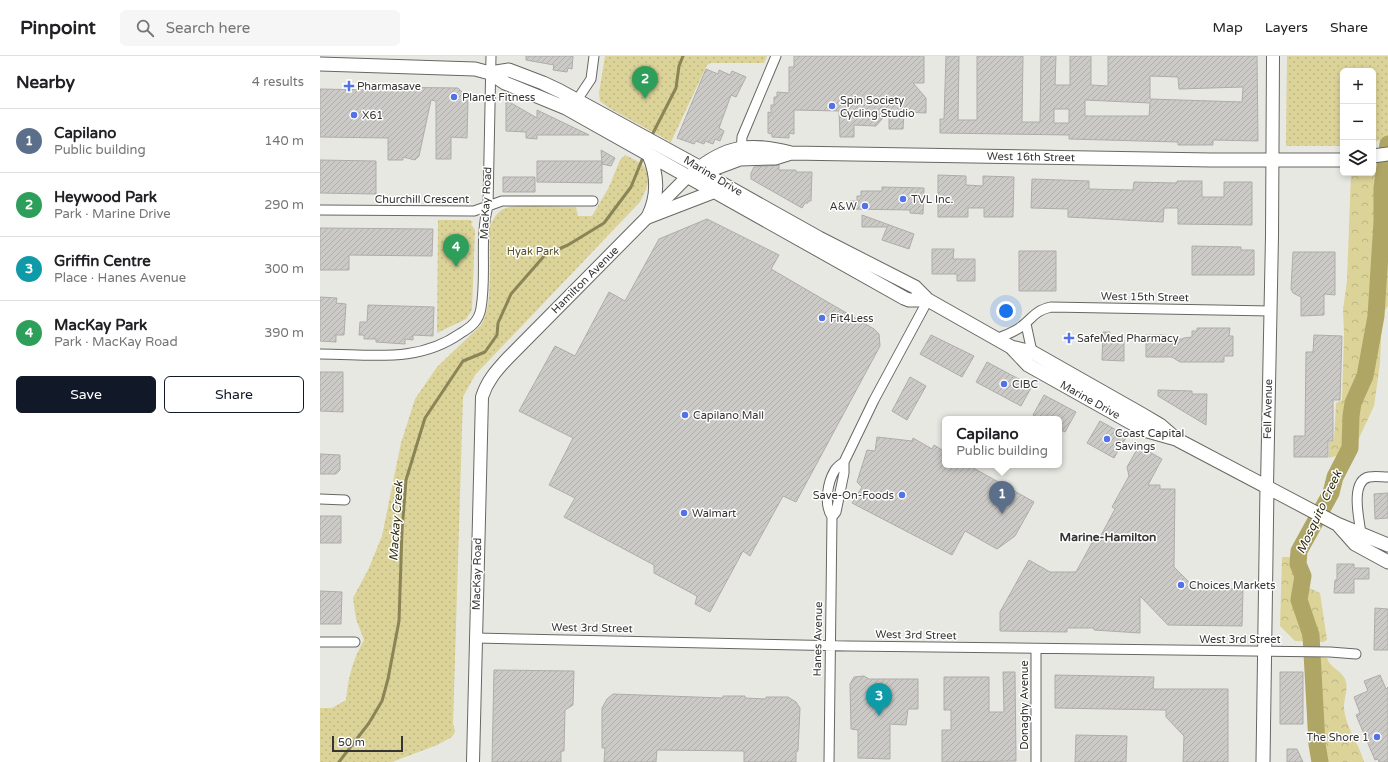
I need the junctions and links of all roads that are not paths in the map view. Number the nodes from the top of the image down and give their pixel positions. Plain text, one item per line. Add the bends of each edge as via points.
1 (491, 56) edge
2 (594, 56) edge
3 (776, 56) edge
4 (1273, 56) edge
5 (320, 64) edge
6 (490, 73) junction
7 (577, 100) junction
8 (636, 140) junction
9 (653, 149) junction
10 (741, 154) junction
11 (1388, 154) edge
12 (1376, 156) edge
13 (1340, 160) edge
14 (1272, 161) junction
15 (702, 170) junction
16 (688, 176) junction
17 (713, 192) junction
18 (593, 201) dead end
19 (488, 206) junction
20 (320, 210) edge
21 (648, 217) junction
22 (928, 300) junction
23 (1271, 311) junction
24 (1026, 324) junction
25 (996, 339) junction
26 (1011, 347) junction
27 (1032, 352) junction
28 (320, 354) edge
29 (485, 387) joint
30 (1176, 439) junction
31 (1388, 477) edge
32 (1268, 486) junction
33 (320, 499) edge
34 (345, 500) dead end
35 (1337, 524) junction
36 (1361, 533) junction
37 (1388, 545) edge
38 (1388, 562) edge
39 (475, 638) junction
40 (320, 642) edge
41 (355, 642) dead end
42 (830, 645) junction
43 (1036, 649) junction
44 (1265, 652) junction
45 (1356, 654) dead end
46 (473, 762) edge
47 (829, 762) edge
48 (1036, 762) edge
49 (1262, 762) edge

1 - 6 street, MacKay Road
2 - 7 street via 591,79
3 - 10 street via 742,136
4 - 14 street, Fell Avenue
5 - 6 main road, Marine Drive via 475,69
6 - 7 main road, Marine Drive via 509,70 544,83
6 - 8 main road, Marine Drive via 505,83
6 - 19 street, MacKay Road
7 - 8 main road, Marine Drive
8 - 9 main road, Marine Drive
9 - 15 main road, Marine Drive
9 - 16 main road, Marine Drive
9 - 21 main road via 656,190 654,206
10 - 14 main road, West 16th Street via 774,148 791,153
10 - 15 main road, West 16th Street
11 - 12 main road
13 - 14 main road, West 16th Street
14 - 23 street, Fell Avenue
15 - 16 main road, West 16th Street
15 - 22 main road, Marine Drive via 819,238 915,286
16 - 17 main road, Marine Drive
16 - 21 street, Hamilton Avenue
17 - 21 main road
17 - 22 main road, Marine Drive via 909,300
18 - 19 street, Churchill Crescent via 502,201
19 - 20 street, Churchill Crescent via 474,211
19 - 28 street, MacKay Road via 484,221 482,302 475,324 439,346 415,354
21 - 29 street, Hamilton Avenue via 507,359
22 - 25 main road, Marine Drive
22 - 42 street, Hanes Avenue via 844,462 835,470 828,492 827,510 832,517
23 - 24 street, West 15th Street via 1051,307 1040,309
23 - 32 street, Fell Avenue
24 - 25 street, West 15th Street
24 - 27 street
25 - 26 main road, Marine Drive
26 - 27 main road, Marine Drive
26 - 30 main road, Marine Drive via 1028,365 1084,397 1144,430
27 - 30 main road, Marine Drive via 1160,425
29 - 39 street, MacKay Road via 482,404
30 - 32 main road, Marine Drive
31 - 36 street via 1368,477 1358,486 1357,512
32 - 35 main road, Marine Drive
32 - 44 main road, Fell Avenue
33 - 34 street
35 - 36 main road, Marine Drive
35 - 38 main road, Marine Drive via 1355,544
36 - 37 main road, Marine Drive
39 - 42 street, West 3rd Street
39 - 46 street, MacKay Road
40 - 41 street
42 - 43 street, West 3rd Street
42 - 47 street, Hanes Avenue
43 - 44 street, West 3rd Street
43 - 48 street, Donaghy Avenue
44 - 45 street, West 3rd Street
44 - 49 main road, Fell Avenue

